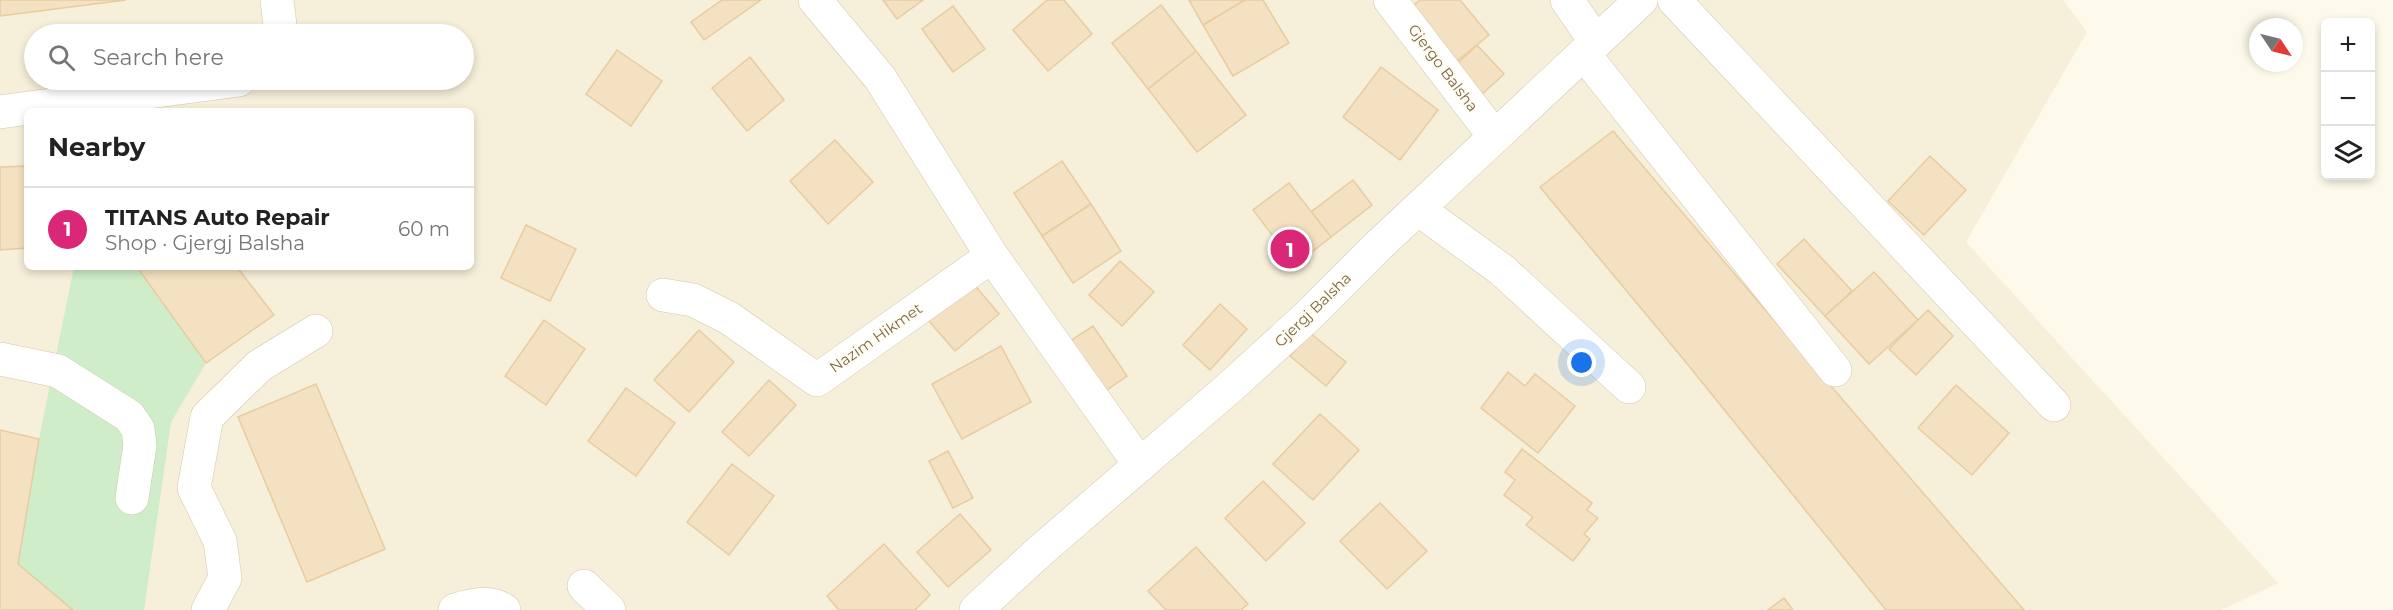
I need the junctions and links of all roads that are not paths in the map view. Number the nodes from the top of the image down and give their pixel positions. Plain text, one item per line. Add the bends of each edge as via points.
1 (277, 0) edge
2 (815, 0) edge
3 (1390, 0) edge
4 (1567, 0) edge
5 (1641, 0) edge
6 (1674, 0) edge
7 (279, 24) edge
8 (1590, 48) junction
9 (164, 90) edge
10 (30, 108) edge
11 (24, 109) edge
12 (0, 112) edge
13 (1495, 137) junction
14 (1418, 209) junction
15 (992, 256) junction
16 (663, 296) dead end
17 (316, 331) dead end
18 (0, 359) edge
19 (1835, 370) dead end
20 (1629, 387) dead end
21 (2054, 405) dead end
22 (1140, 465) junction
23 (132, 498) dead end
24 (584, 586) dead end
25 (208, 610) edge
26 (455, 610) edge
27 (504, 610) edge
28 (609, 610) edge
29 (976, 610) edge

1 - 7 street
2 - 15 street via 880,78
3 - 13 street, Gjergo Balsha
4 - 8 street
5 - 8 street, Gjergj Balsha
6 - 21 street
8 - 13 street, Gjergj Balsha
8 - 19 street
9 - 10 street
11 - 12 street
13 - 14 street, Gjergj Balsha
14 - 20 street via 1502,270
14 - 22 street, Gjergj Balsha via 1300,324
15 - 16 street, Nazim Hikmet via 817,380 729,318 693,300
15 - 22 street
17 - 25 street via 259,366 207,417 194,488 220,541 225,578
18 - 23 street via 58,371 129,416 138,429 140,445
22 - 29 street, Gjergj Balsha
24 - 28 street
26 - 27 street via 474,603

